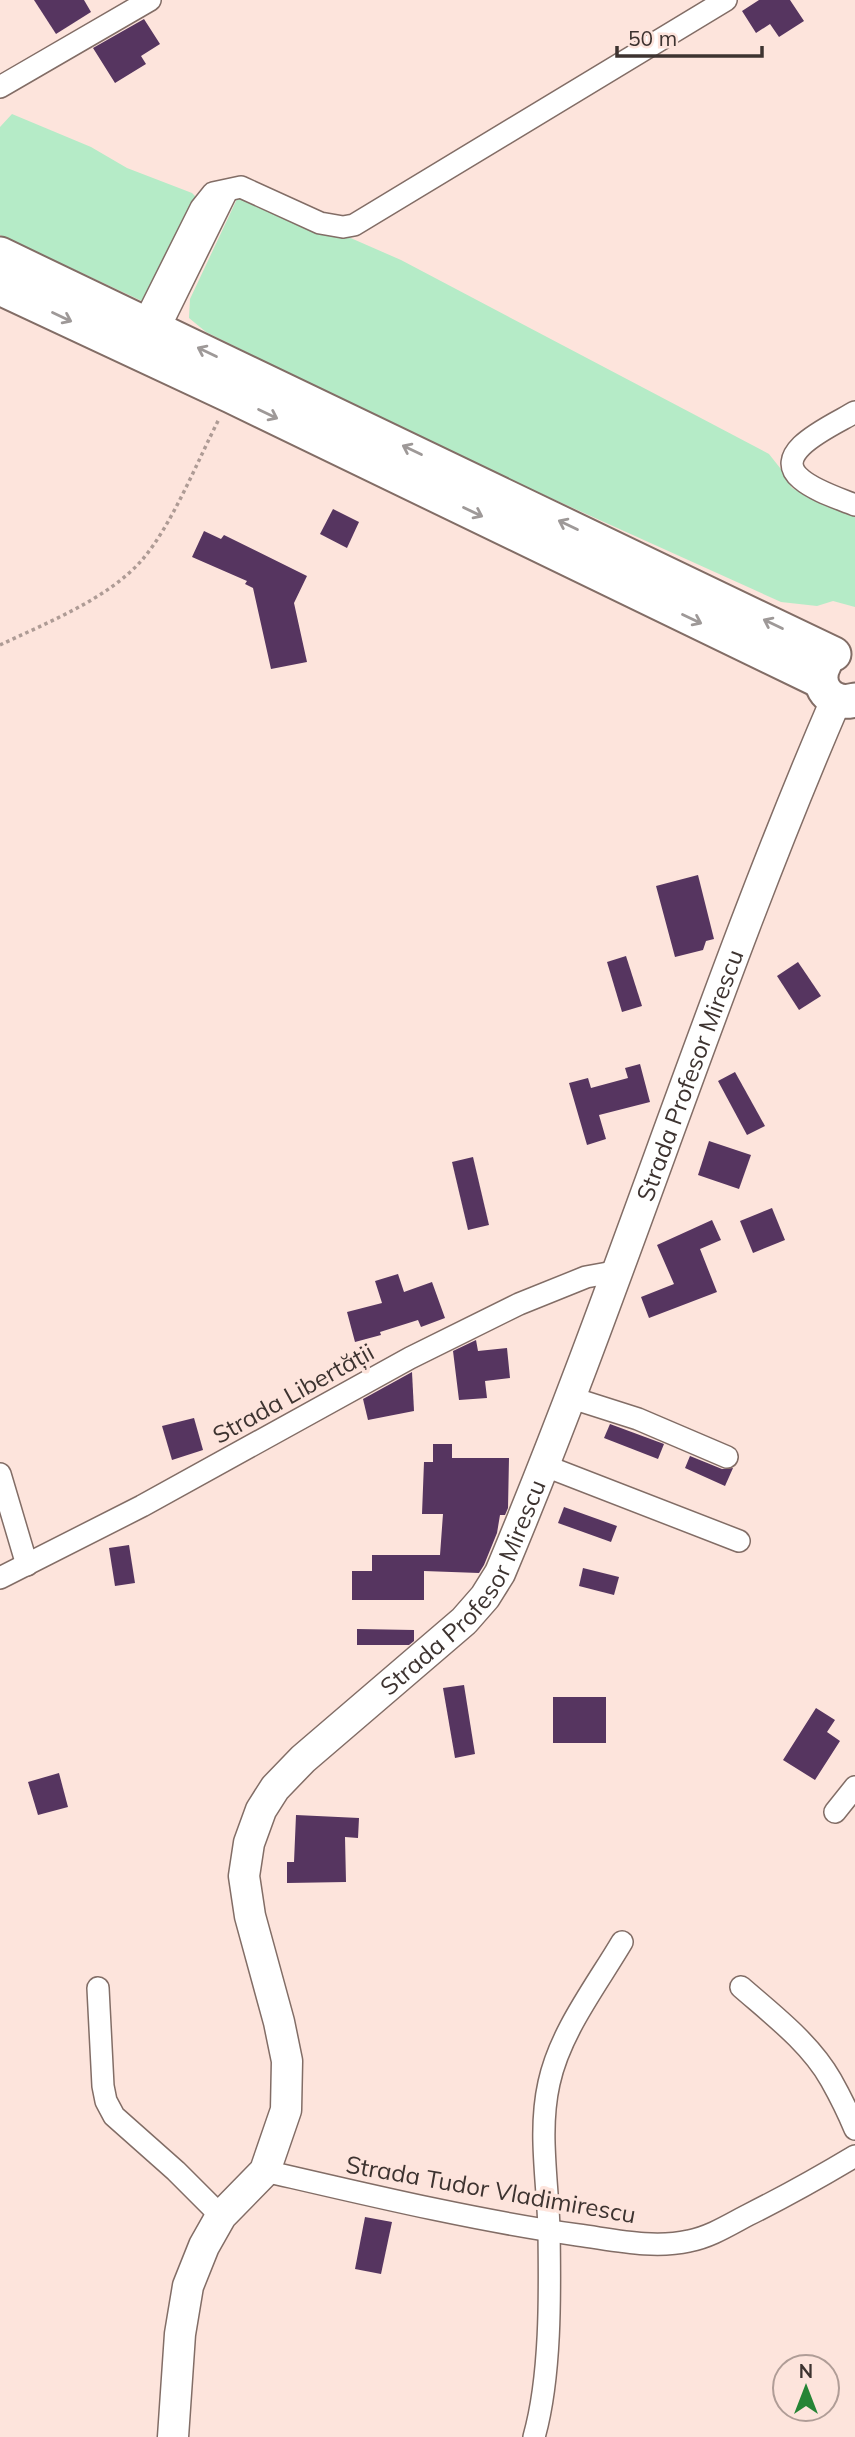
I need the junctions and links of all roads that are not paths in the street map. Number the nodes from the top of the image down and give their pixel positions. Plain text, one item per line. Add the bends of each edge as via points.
1 (150, 0) edge
2 (726, 0) edge
3 (0, 87) edge
4 (0, 254) edge
5 (0, 288) edge
6 (152, 326) junction
7 (855, 412) edge
8 (855, 505) edge
9 (840, 678) edge
10 (619, 1271) junction
11 (569, 1397) junction
12 (727, 1457) dead end
13 (543, 1465) junction
14 (0, 1474) edge
15 (739, 1541) dead end
16 (27, 1565) junction
17 (0, 1578) edge
18 (855, 1787) edge
19 (835, 1812) dead end
20 (622, 1942) dead end
21 (741, 1987) dead end
22 (98, 1988) dead end
23 (855, 2129) edge
24 (855, 2156) edge
25 (265, 2171) junction
26 (221, 2216) junction
27 (549, 2230) junction
28 (173, 2437) edge
29 (534, 2437) edge

1 - 3 street
2 - 6 street via 354,225 320,223 241,187 227,191
4 - 6 main road
5 -> 9 main road
9 -> 6 main road
7 - 8 street via 812,437 791,461 802,481
9 - 10 street, Strada Profesor Mirescu
10 - 11 street, Strada Profesor Mirescu
10 - 16 street, Strada Libertății via 586,1277 519,1304 410,1358
11 - 12 street via 638,1419
11 - 13 street, Strada Profesor Mirescu
13 - 15 street
13 - 25 street, Strada Profesor Mirescu via 500,1573 485,1597 464,1621 303,1759 261,1810 244,1876 279,2022 288,2085 285,2110
14 - 16 street
16 - 17 street, Strada Libertății
18 - 19 street
20 - 27 street via 567,2035 549,2084 544,2133
21 - 23 street via 790,2030 831,2078
22 - 26 street via 103,2086 114,2116
24 - 27 street, Strada Tudor Vladimirescu via 772,2203 691,2241 644,2244
25 - 26 street, Strada Profesor Mirescu
25 - 27 street, Strada Tudor Vladimirescu via 405,2204
26 - 28 street, Strada Profesor Mirescu via 188,2286
27 - 29 street via 546,2366

